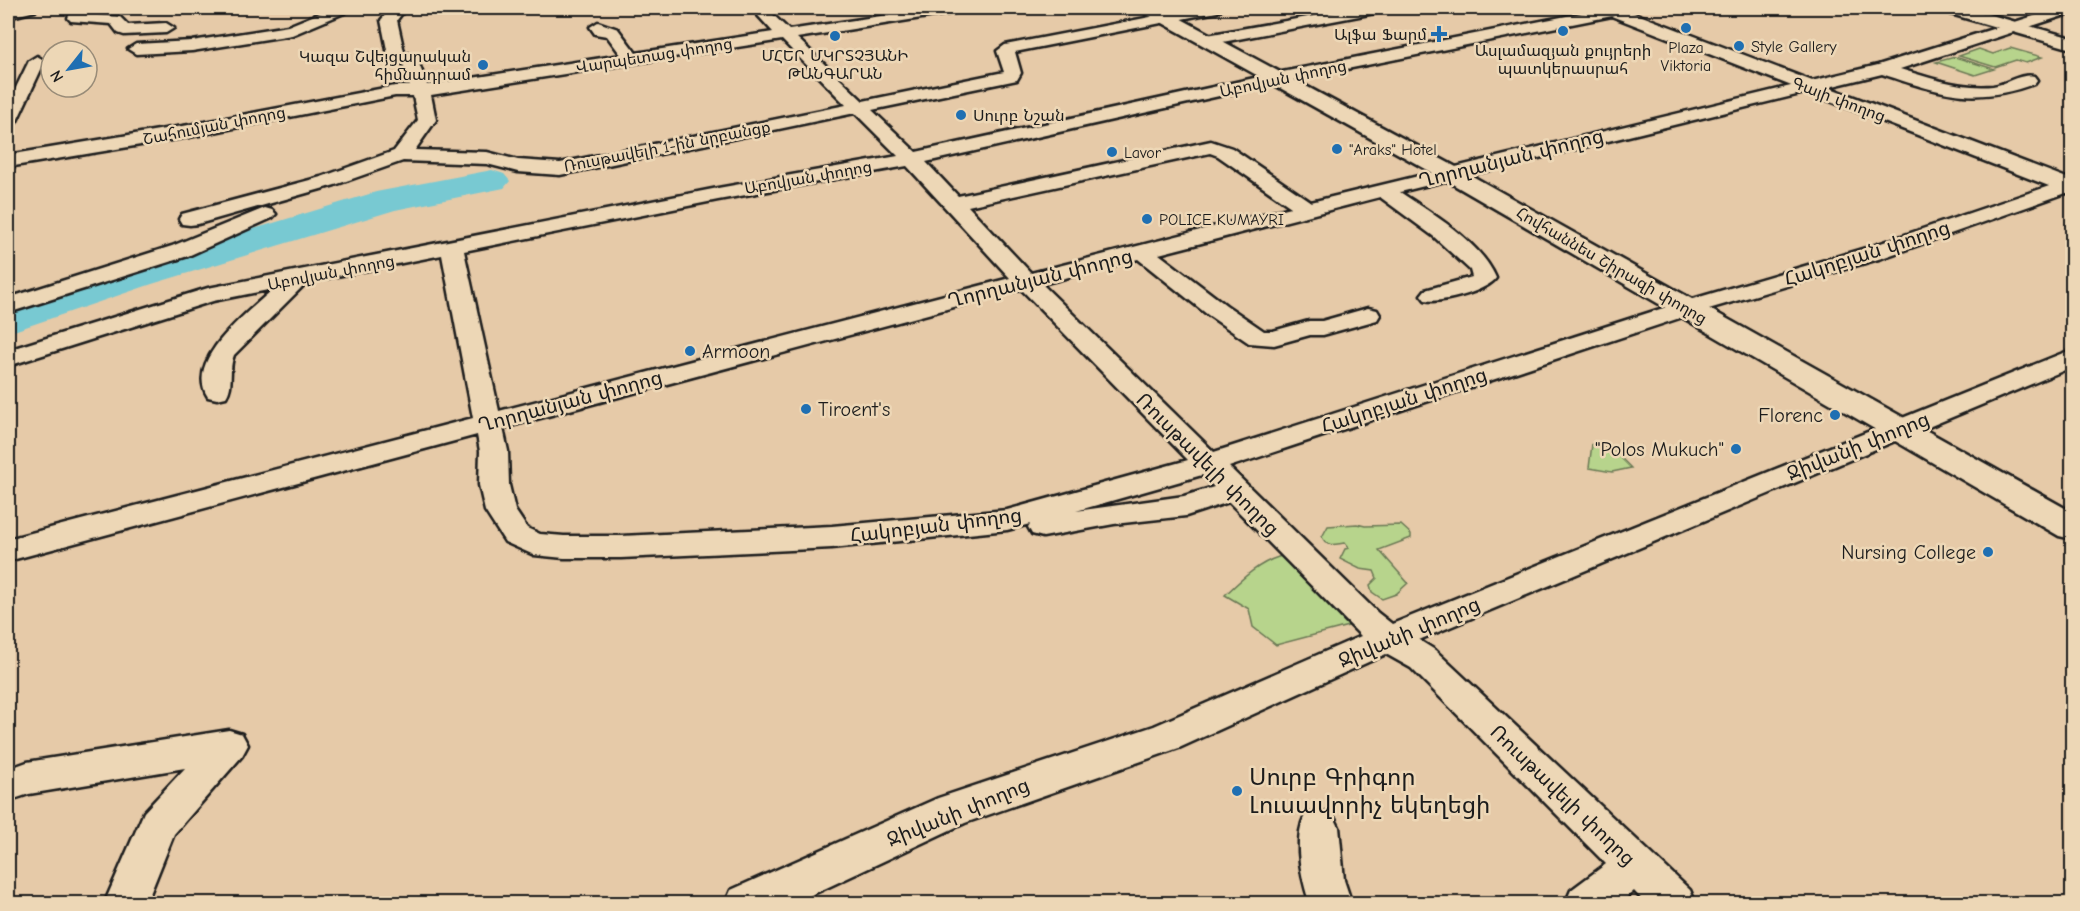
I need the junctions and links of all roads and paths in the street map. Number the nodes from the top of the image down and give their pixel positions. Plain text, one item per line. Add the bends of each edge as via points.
1 (30, 8) edge
2 (79, 8) edge
3 (344, 8) edge
4 (399, 8) edge
5 (758, 8) edge
6 (959, 8) edge
7 (1217, 8) edge
8 (1380, 8) edge
9 (1950, 8) edge
10 (2073, 8) edge
11 (1610, 9) edge
12 (1157, 12) edge
13 (8, 14) edge
14 (598, 27) dead end
15 (2018, 27) junction
16 (786, 35) junction
17 (1207, 40) junction
18 (2073, 44) edge
19 (160, 47) junction
20 (136, 49) dead end
21 (632, 58) junction
22 (18, 63) dead end
23 (1883, 69) junction
24 (1277, 78) junction
25 (2028, 80) dead end
26 (1808, 86) junction
27 (421, 91) junction
28 (860, 108) junction
29 (8, 121) edge
30 (401, 155) junction
31 (912, 159) junction
32 (8, 161) edge
33 (1450, 173) junction
34 (328, 181) junction
35 (2071, 186) edge
36 (1383, 190) junction
37 (953, 203) junction
38 (1309, 210) junction
39 (190, 219) dead end
40 (452, 248) junction
41 (1143, 252) junction
42 (298, 278) junction
43 (1026, 281) junction
44 (1433, 295) dead end
45 (8, 306) edge
46 (1687, 308) junction
47 (1368, 315) dead end
48 (8, 358) edge
49 (2073, 358) edge
50 (217, 392) dead end
51 (488, 422) junction
52 (1899, 429) junction
53 (1207, 464) junction
54 (1235, 490) junction
55 (2073, 527) edge
56 (1021, 531) dead end
57 (8, 550) edge
58 (1388, 639) junction
59 (8, 785) edge
60 (1319, 827) dead end
61 (1636, 864) junction
62 (125, 903) edge
63 (746, 903) edge
64 (1331, 903) edge
65 (1586, 903) edge
66 (1675, 903) edge

1 - 13 street
2 - 19 street via 76,18 115,20 124,30 172,28 172,34
3 - 19 street via 292,30 192,46
4 - 27 street via 389,20 396,56 410,60
5 - 16 street, Ռուսթավելի փողոց
6 - 16 street, Վարպետաց փողոց
7 - 12 street
8 - 17 street
9 - 15 street
10 - 15 street, Ղորղանյան փողոց
11 - 24 street, Աբովյան փողոց
11 - 26 street, Գայի փողոց
12 - 17 street, Հովհաննես Շիրազի փողոց
12 - 28 street, Ռուսթավելի 1-ին նրբանցք via 1055,42 1011,48 1005,51 1011,76
14 - 21 street via 612,32
15 - 18 street
15 - 23 street, Ղորղանյան փողոց
16 - 21 street, Վարպետաց փողոց
16 - 28 street, Ռուսթավելի փողոց
17 - 24 street, Հովհաննես Շիրազի փողոց
19 - 20 street
21 - 27 street, Վարպետաց փողոց
22 - 29 street via 37,60
23 - 25 street via 1971,91 1995,91
23 - 26 street, Ղորղանյան փողոց
24 - 31 street, Աբովյան փողոց
24 - 33 street, Հովհաննես Շիրազի փողոց
26 - 33 street, Ղորղանյան փողոց
26 - 35 street, Գայի փողոց
27 - 30 street via 427,120
27 - 32 street, Շահումյան փողոց via 384,93
28 - 30 street, Ռուսթավելի 1-ին նրբանցք via 560,169 518,166 487,158
28 - 31 street, Ռուսթավելի փողոց
30 - 34 street
31 - 37 street, Ռուսթավելի փողոց
31 - 40 street, Աբովյան փողոց
33 - 36 street, Ղորղանյան փողոց
33 - 46 street, Հովհաննես Շիրազի փողոց
34 - 39 street
34 - 45 street via 302,197 180,251
35 - 46 street, Հակոբյան փողոց via 1874,253
36 - 38 street, Ղորղանյան փողոց
36 - 44 street via 1450,239 1484,272 1480,282
37 - 38 street via 1211,147 1225,152
37 - 43 street, Ռուսթավելի փողոց
38 - 41 street, Ղորղանյան փողոց
40 - 42 street, Աբովյան փողոց
40 - 51 street, Հակոբյան փողոց
41 - 43 street, Ղորղանյան փողոց
41 - 47 street via 1258,338 1323,328
42 - 48 street, Աբովյան փողոց via 208,295
42 - 50 street via 223,352 216,367
43 - 51 street, Ղորղանյան փողոց
43 - 53 street, Ռուսթավելի փողոց
46 - 52 street, Հովհաննես Շիրազի փողոց
46 - 53 street, Հակոբյան փողոց
49 - 52 street, Ջիվանի փողոց
51 - 53 street, Հակոբյան փողոց via 500,511 516,535 534,544 564,547 832,537 1007,520
51 - 57 street, Ղորղանյան փողոց
52 - 55 street, Հովհաննես Շիրազի փողոց
52 - 58 street, Ջիվանի փողոց
53 - 54 street, Ռուսթավելի փողոց
54 - 56 street via 1186,506
54 - 58 street, Ռուսթավելի փողոց via 1366,622
58 - 61 street, Ռուսթավելի փողոց via 1423,659
58 - 63 street, Ջիվանի փողոց via 1166,737 952,810
59 - 62 street via 27,778 229,745 158,824
60 - 64 street via 1323,880
61 - 65 street
61 - 66 street, Ռուսթավելի փողոց

